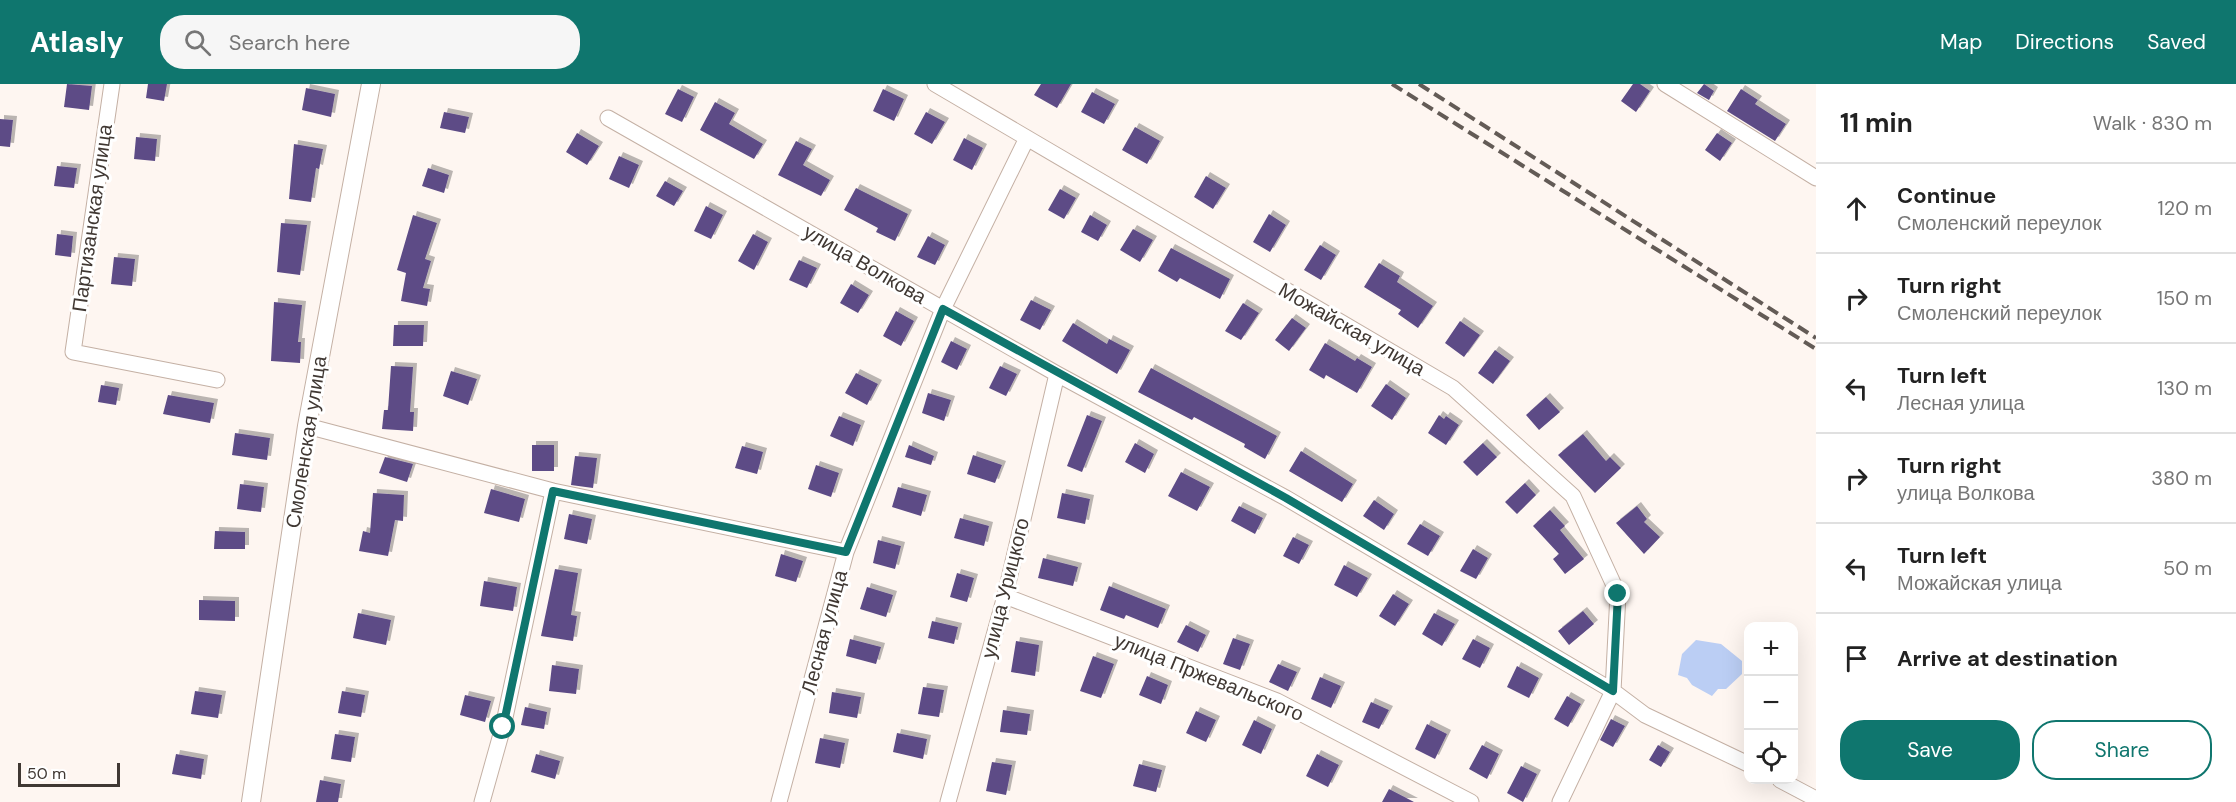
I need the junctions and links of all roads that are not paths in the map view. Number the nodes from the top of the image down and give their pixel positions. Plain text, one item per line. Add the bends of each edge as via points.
1 (112, 84) edge
2 (371, 84) edge
3 (935, 84) edge
4 (1665, 84) edge
5 (608, 118) dead end
6 (1027, 138) junction
7 (1816, 178) edge
8 (943, 309) junction
9 (1057, 374) junction
10 (217, 381) dead end
11 (307, 426) junction
12 (553, 491) junction
13 (846, 552) junction
14 (1005, 596) junction
15 (1613, 691) junction
16 (1744, 762) edge
17 (1788, 784) edge
18 (1816, 799) edge
19 (251, 802) edge
20 (482, 802) edge
21 (779, 802) edge
22 (948, 802) edge
23 (1471, 802) edge
24 (1560, 802) edge

1 - 10 street, Партизанская улица via 73,352
2 - 11 street, Смоленская улица
3 - 6 street, Можайская улица
4 - 7 street
5 - 8 street, улица Волкова
6 - 8 street, Лесная улица
6 - 15 street, Можайская улица via 1453,388 1573,495 1618,594
8 - 9 street, улица Волкова
8 - 13 street, Лесная улица
9 - 14 street, улица Урицкого
9 - 15 street, улица Волкова via 1286,498
11 - 12 street
11 - 19 street, Смоленская улица
12 - 13 street
12 - 20 street via 503,727
13 - 21 street, Лесная улица
14 - 22 street, улица Урицкого
14 - 23 street, улица Пржевальского via 1277,701
15 - 16 street, улица Волкова via 1645,715
15 - 24 street
17 - 18 street

